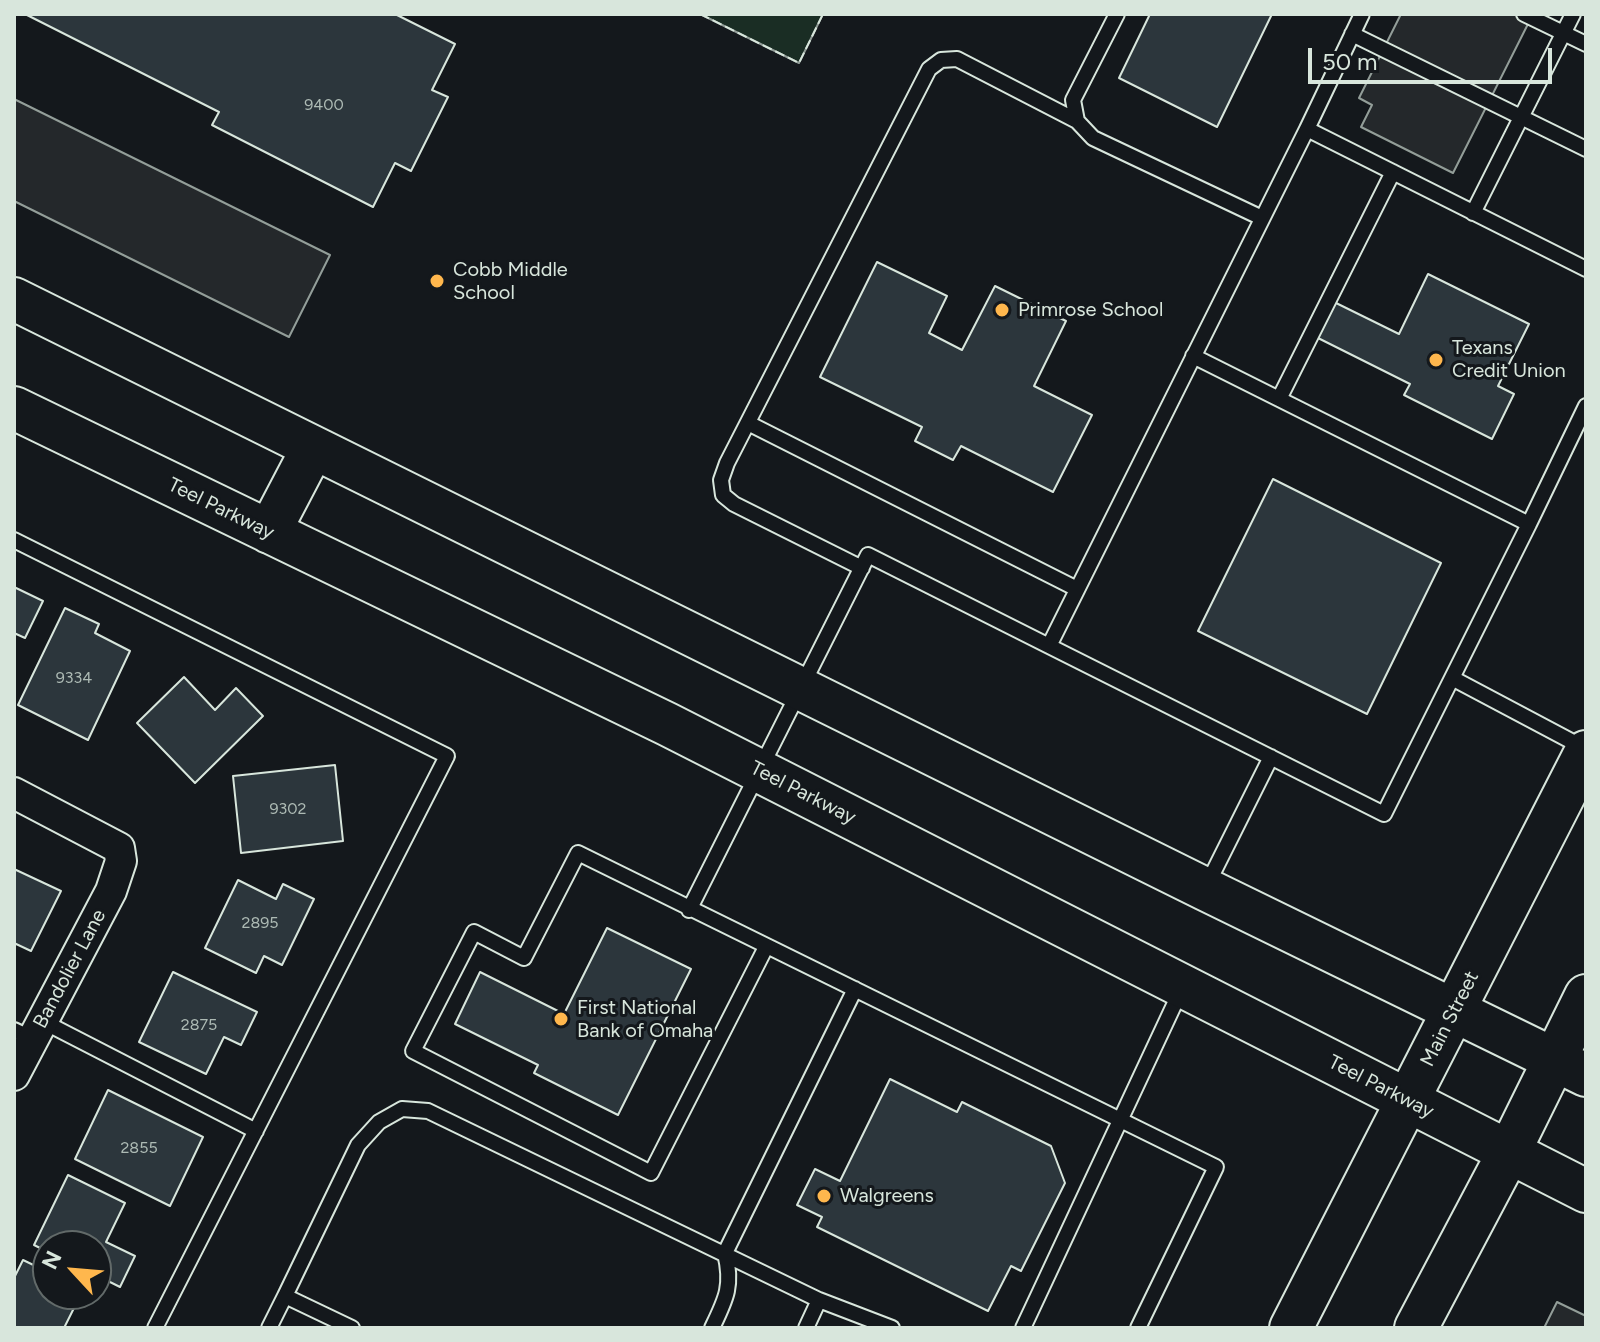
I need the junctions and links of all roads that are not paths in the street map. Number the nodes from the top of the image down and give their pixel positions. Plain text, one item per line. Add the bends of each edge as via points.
1 (1117, 14) edge
2 (1362, 14) edge
3 (1524, 14) edge
4 (1573, 14) edge
5 (1352, 34) junction
6 (1564, 34) junction
7 (1586, 44) edge
8 (1521, 117) junction
9 (1077, 121) junction
10 (1307, 129) junction
11 (1586, 149) edge
12 (1393, 172) junction
13 (1473, 213) junction
14 (1262, 218) junction
15 (1586, 269) edge
16 (14, 299) edge
17 (1193, 356) junction
18 (1279, 399) junction
19 (1586, 406) edge
20 (14, 408) edge
21 (748, 423) junction
22 (313, 448) junction
23 (1529, 524) junction
24 (269, 532) junction
25 (14, 540) edge
26 (862, 568) junction
27 (1077, 589) junction
28 (1049, 646) junction
29 (1452, 678) junction
30 (802, 689) junction
31 (1586, 750) edge
32 (1271, 757) junction
33 (760, 771) junction
34 (14, 793) edge
35 (1205, 889) junction
36 (689, 910) junction
37 (766, 947) junction
38 (1182, 987) junction
39 (855, 989) junction
40 (1586, 996) edge
41 (1454, 1011) junction
42 (30, 1030) edge
43 (1570, 1068) edge
44 (14, 1075) edge
45 (1408, 1100) junction
46 (1121, 1121) junction
47 (256, 1131) junction
48 (1508, 1154) junction
49 (1586, 1191) edge
50 (725, 1253) junction
51 (285, 1296) junction
52 (819, 1300) junction
53 (155, 1328) edge
54 (269, 1328) edge
55 (352, 1328) edge
56 (712, 1328) edge
57 (806, 1328) edge
58 (892, 1328) edge
59 (1023, 1328) edge
60 (1138, 1328) edge
61 (1291, 1328) edge
62 (1416, 1328) edge

1 - 9 lane via 1073,100
2 - 5 lane
3 - 6 lane
4 - 6 lane
5 - 8 lane
5 - 10 lane
6 - 7 lane
6 - 8 lane
8 - 11 lane
8 - 13 lane
9 - 14 lane via 1093,138
9 - 21 lane via 957,59 941,60 929,69
10 - 12 lane
10 - 14 lane
12 - 13 lane
12 - 18 lane
13 - 15 lane
14 - 17 lane
16 - 22 main road
17 - 18 lane
17 - 27 lane
18 - 23 lane
19 - 23 lane
20 - 24 main road, Teel Parkway
21 - 26 lane via 721,480 723,495
21 - 27 lane
22 - 24 main road
22 - 30 main road
23 - 29 lane
24 - 33 main road, Teel Parkway
25 - 47 lane via 447,756
26 - 28 lane via 868,555
26 - 30 lane
27 - 28 lane
28 - 32 lane
29 - 31 lane
29 - 32 lane via 1384,814
30 - 33 lane
30 - 35 main road
31 - 41 main road, Main Street
32 - 35 lane
33 - 36 lane
33 - 38 main road, Teel Parkway
34 - 42 street, Bandolier Lane via 119,848 121,861 111,891
35 - 41 main road
36 - 37 lane
36 - 37 lane via 578,853 524,958 474,932 413,1051 651,1173
37 - 39 lane
38 - 45 main road, Teel Parkway
38 - 46 lane
39 - 46 lane
39 - 50 lane
40 - 43 main road
41 - 43 main road
41 - 45 main road, Main Street
42 - 44 street, Bandolier Lane
42 - 47 lane
43 - 48 main road
45 - 48 main road, Teel Parkway
45 - 61 main road, Main Street
46 - 59 lane
46 - 60 lane via 1216,1167
47 - 53 lane
48 - 49 main road, Teel Parkway
48 - 62 main road
50 - 51 lane via 428,1111 402,1109 379,1122 358,1145
50 - 52 lane
50 - 56 lane via 731,1276
51 - 54 lane
51 - 55 lane
52 - 57 lane
52 - 58 lane

